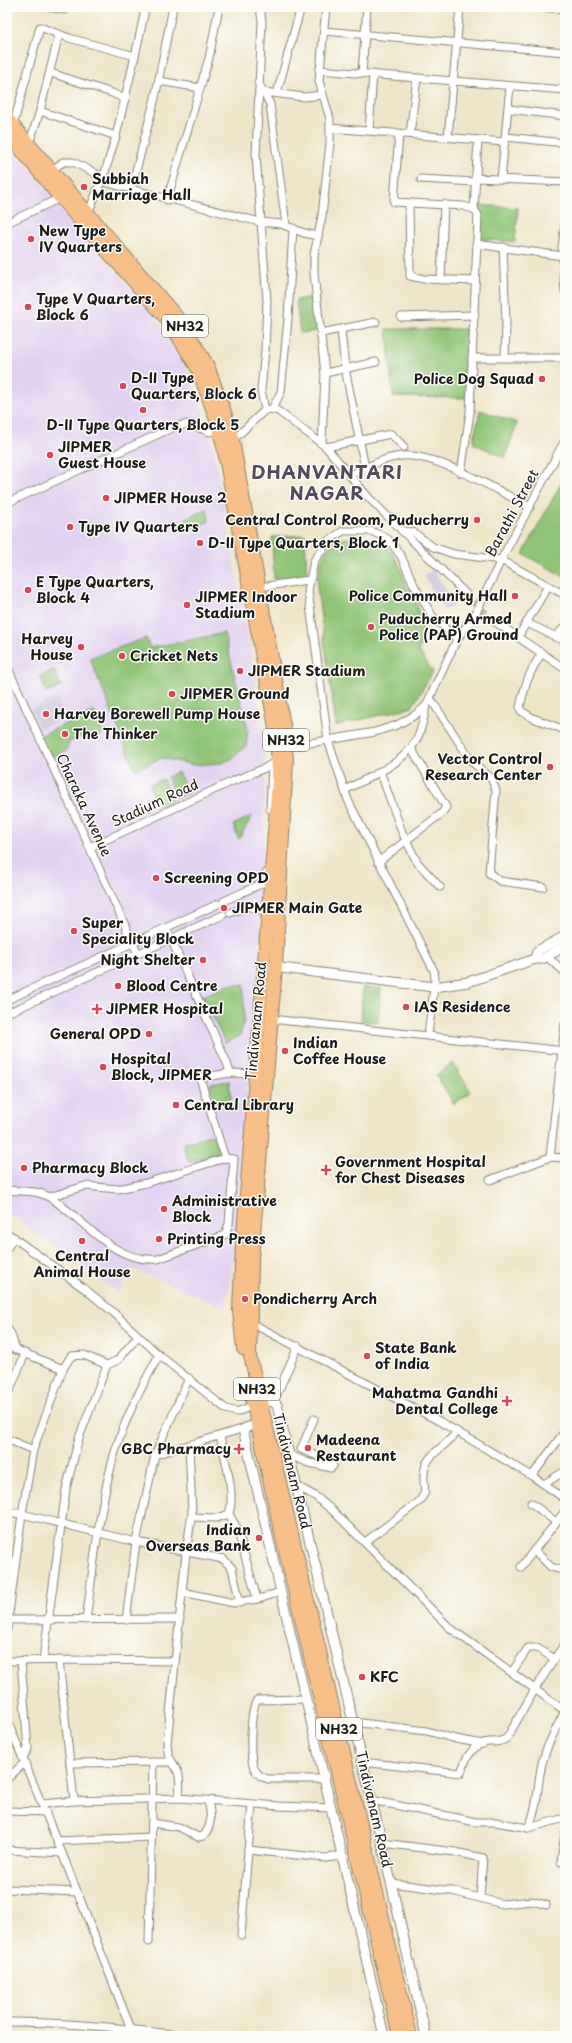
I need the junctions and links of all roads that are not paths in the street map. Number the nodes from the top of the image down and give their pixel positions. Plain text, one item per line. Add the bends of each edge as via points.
1 (48, 7) edge
2 (143, 7) edge
3 (173, 7) edge
4 (219, 7) edge
5 (260, 7) edge
6 (301, 7) edge
7 (326, 7) edge
8 (368, 7) edge
9 (460, 7) edge
10 (541, 7) edge
11 (565, 9) edge
12 (65, 10) dead end
13 (324, 31) junction
14 (59, 34) junction
15 (366, 35) junction
16 (456, 43) junction
17 (565, 52) edge
18 (136, 56) junction
19 (319, 70) junction
20 (51, 73) junction
21 (362, 73) junction
22 (373, 74) junction
23 (417, 78) junction
24 (452, 80) junction
25 (159, 81) junction
26 (258, 82) junction
27 (510, 86) junction
28 (200, 88) junction
29 (565, 90) edge
30 (264, 92) junction
31 (277, 93) junction
32 (323, 95) junction
33 (125, 99) junction
34 (508, 109) junction
35 (40, 112) junction
36 (565, 116) edge
37 (9, 126) edge
38 (330, 128) junction
39 (369, 131) junction
40 (399, 133) junction
41 (410, 134) junction
42 (116, 136) junction
43 (448, 137) junction
44 (478, 140) junction
45 (506, 140) junction
46 (565, 143) edge
47 (29, 144) junction
48 (52, 170) junction
49 (421, 179) dead end
50 (501, 179) junction
51 (475, 180) junction
52 (101, 181) junction
53 (565, 182) edge
54 (131, 190) junction
55 (60, 198) junction
56 (167, 200) junction
57 (409, 203) junction
58 (444, 204) junction
59 (474, 209) junction
60 (85, 218) junction
61 (260, 222) junction
62 (7, 223) edge
63 (565, 224) edge
64 (289, 227) junction
65 (318, 236) junction
66 (564, 237) edge
67 (476, 244) junction
68 (504, 247) junction
69 (563, 256) junction
70 (564, 278) edge
71 (441, 280) junction
72 (475, 281) junction
73 (565, 291) edge
74 (475, 315) junction
75 (401, 317) dead end
76 (376, 322) dead end
77 (341, 330) junction
78 (321, 333) junction
79 (472, 358) junction
80 (505, 358) junction
81 (565, 358) edge
82 (376, 362) dead end
83 (345, 368) junction
84 (325, 373) junction
85 (268, 409) junction
86 (210, 432) dead end
87 (360, 439) junction
88 (233, 440) junction
89 (565, 440) edge
90 (324, 446) junction
91 (404, 447) dead end
92 (365, 468) junction
93 (462, 473) junction
94 (350, 475) junction
95 (7, 503) edge
96 (530, 507) junction
97 (402, 531) junction
98 (501, 560) junction
99 (310, 580) junction
100 (548, 586) junction
101 (255, 588) junction
102 (466, 594) tunnel mouth
103 (565, 595) edge
104 (494, 621) tunnel mouth
105 (527, 623) junction
106 (565, 627) edge
107 (518, 637) junction
108 (555, 637) junction
109 (458, 639) junction
110 (565, 641) edge
111 (542, 653) junction
112 (7, 666) edge
113 (565, 669) edge
114 (430, 698) junction
115 (426, 706) junction
116 (565, 730) edge
117 (328, 740) junction
118 (287, 747) junction
119 (411, 748) junction
120 (275, 762) junction
121 (380, 771) junction
122 (345, 790) junction
123 (407, 840) junction
124 (90, 848) junction
125 (378, 862) junction
126 (440, 887) dead end
127 (543, 887) dead end
128 (269, 913) junction
129 (166, 928) junction
130 (565, 936) edge
131 (171, 939) junction
132 (133, 943) junction
133 (565, 946) edge
134 (138, 954) junction
135 (547, 957) junction
136 (535, 960) junction
137 (270, 966) junction
138 (565, 972) edge
139 (434, 987) junction
140 (7, 1000) edge
141 (7, 1009) edge
142 (271, 1019) junction
143 (565, 1024) edge
144 (428, 1036) junction
145 (564, 1051) edge
146 (230, 1073) junction
147 (256, 1074) junction
148 (256, 1136) junction
149 (550, 1157) junction
150 (225, 1158) junction
151 (565, 1158) edge
152 (234, 1159) junction
153 (249, 1161) junction
154 (490, 1180) dead end
155 (7, 1190) edge
156 (49, 1197) junction
157 (7, 1233) edge
158 (14, 1237) junction
159 (7, 1248) edge
160 (245, 1325) junction
161 (7, 1328) edge
162 (138, 1336) junction
163 (7, 1346) edge
164 (298, 1346) junction
165 (16, 1350) junction
166 (25, 1354) junction
167 (159, 1355) junction
168 (107, 1365) junction
169 (63, 1369) junction
170 (188, 1378) junction
171 (7, 1396) edge
172 (274, 1401) junction
173 (256, 1404) junction
174 (314, 1419) dead end
175 (256, 1425) junction
176 (565, 1431) edge
177 (457, 1432) junction
178 (220, 1436) junction
179 (7, 1439) edge
180 (189, 1445) junction
181 (33, 1450) junction
182 (288, 1454) junction
183 (154, 1455) junction
184 (565, 1471) edge
185 (532, 1476) junction
186 (295, 1484) junction
187 (544, 1484) junction
188 (565, 1499) edge
189 (531, 1503) dead end
190 (565, 1511) edge
191 (7, 1512) edge
192 (22, 1514) junction
193 (229, 1514) junction
194 (191, 1517) junction
195 (556, 1522) junction
196 (60, 1524) junction
197 (98, 1533) junction
198 (136, 1542) junction
199 (365, 1542) junction
200 (534, 1550) junction
201 (186, 1553) junction
202 (521, 1567) dead end
203 (565, 1571) edge
204 (182, 1592) junction
205 (280, 1592) junction
206 (257, 1599) junction
207 (240, 1602) junction
208 (180, 1619) junction
209 (8, 1620) junction
210 (86, 1620) junction
211 (126, 1620) junction
212 (48, 1621) junction
213 (7, 1629) edge
214 (565, 1643) edge
215 (555, 1659) junction
216 (43, 1660) junction
217 (60, 1660) junction
218 (21, 1661) junction
219 (175, 1661) junction
220 (7, 1662) edge
221 (512, 1672) junction
222 (535, 1689) junction
223 (307, 1699) junction
224 (565, 1711) edge
225 (7, 1720) edge
226 (353, 1722) junction
227 (483, 1744) junction
228 (24, 1760) junction
229 (153, 1762) junction
230 (171, 1762) junction
231 (362, 1762) junction
232 (70, 1763) junction
233 (7, 1779) edge
234 (325, 1779) junction
235 (180, 1798) junction
236 (152, 1799) junction
237 (371, 1800) junction
238 (74, 1801) junction
239 (208, 1801) junction
240 (42, 1804) junction
241 (252, 1804) junction
242 (332, 1808) junction
243 (7, 1811) edge
244 (46, 1812) junction
245 (565, 1818) edge
246 (152, 1822) junction
247 (528, 1828) junction
248 (565, 1834) edge
249 (152, 1838) junction
250 (57, 1841) junction
251 (382, 1843) junction
252 (7, 1850) edge
253 (248, 1850) junction
254 (62, 1853) junction
255 (343, 1856) junction
256 (561, 1862) dead end
257 (391, 1883) junction
258 (7, 1889) edge
259 (77, 1892) junction
260 (480, 1897) junction
261 (546, 1905) dead end
262 (241, 1935) dead end
263 (149, 1942) dead end
264 (7, 2022) edge
265 (131, 2029) junction
266 (186, 2036) edge
267 (384, 2036) edge
268 (399, 2036) edge
269 (411, 2036) edge
270 (426, 2036) edge

1 - 12 street
2 - 18 street via 144,15
3 - 25 street
4 - 28 street via 211,52
5 - 26 street via 262,21
6 - 31 street
7 - 13 street
8 - 15 street
9 - 16 street
10 - 11 street
13 - 15 street
13 - 19 street
14 - 18 street
14 - 20 street
14 - 37 street via 40,27
15 - 16 street
15 - 21 street
16 - 17 street
16 - 24 street
18 - 33 street
19 - 21 street
19 - 32 street
20 - 33 street via 112,92
20 - 35 street
21 - 22 street
22 - 23 street
22 - 39 street
23 - 24 street
23 - 41 street
24 - 27 street
24 - 43 street
25 - 28 street
25 - 54 street
26 - 30 street
26 - 61 street via 256,155
27 - 29 street
27 - 34 street
28 - 56 street
30 - 31 street
30 - 64 street via 270,104
31 - 32 street via 304,97
32 - 38 street
33 - 42 street
34 - 36 street
34 - 45 street
35 - 42 street
35 - 47 street
37 - 47 highway, Tindivanam Road / NH32
37 - 55 highway, NH32
38 - 39 street
38 - 65 street
39 - 40 street
40 - 41 street
40 - 57 street via 394,202
41 - 43 street
42 - 52 street
43 - 44 street
44 - 45 street
44 - 51 street
45 - 46 street
45 - 50 street
47 - 48 highway, Tindivanam Road / NH32
48 - 52 street via 62,162 73,162 96,173
48 - 60 highway, Tindivanam Road / NH32
49 - 51 street
50 - 51 street
50 - 53 street
51 - 59 street
52 - 54 street
52 - 60 street
54 - 56 street
55 - 60 highway, NH32
55 - 62 street
56 - 61 street
57 - 58 street
57 - 71 street via 410,276 417,279
58 - 59 street
58 - 71 street
59 - 67 street via 478,215
60 - 88 highway, Tindivanam Road / NH32 via 175,312 195,341 217,386
60 - 101 highway, NH32 via 169,322 198,370 219,431
61 - 64 street
61 - 85 street via 267,302 261,390
63 - 66 street
64 - 65 street
64 - 85 street via 288,319 281,392
65 - 78 street via 314,274
66 - 69 street
67 - 68 street
67 - 72 street
68 - 69 street
68 - 80 street
69 - 70 street
70 - 73 street
71 - 72 street
72 - 74 street
74 - 75 street
74 - 79 street
76 - 77 street
77 - 78 street
77 - 83 street
78 - 84 street
79 - 80 street
79 - 93 street via 470,412
80 - 81 street
82 - 83 street
83 - 84 street
83 - 87 street
84 - 90 street
85 - 88 street
85 - 90 street via 293,422
86 - 95 street via 190,424 174,427
87 - 90 street
87 - 91 street via 391,434
87 - 92 street
88 - 101 highway, Tindivanam Road / NH32
89 - 96 street, Barathi Street
90 - 94 street
92 - 93 street via 382,460 404,455 441,463
92 - 94 street
93 - 96 street
94 - 97 street
96 - 98 street, Barathi Street
97 - 98 street via 414,532 433,547 454,554
97 - 102 street
98 - 100 street
98 - 109 street, Barathi Street via 476,612
99 - 101 street
99 - 109 street via 314,561 328,541 342,531 371,531 388,539 401,556 433,617
99 - 117 street via 308,591
100 - 103 street
100 - 105 street
101 - 118 highway, Tindivanam Road / NH32
101 - 120 highway, NH32 via 274,722
104 - 107 street
105 - 107 street
105 - 108 street
106 - 108 street
107 - 111 street
108 - 110 street
109 - 114 street, Barathi Street
111 - 113 street
111 - 116 street via 530,671 520,707 533,718
112 - 124 street, Charaka Avenue
114 - 115 street, Barathi Street
114 - 127 street via 472,762 491,778 496,790 489,873 500,881
115 - 117 street via 397,725 375,732
115 - 119 street, Barathi Street via 417,738
117 - 118 street
117 - 122 street
118 - 137 highway, Tindivanam Road / NH32
119 - 121 street
119 - 123 street via 446,807
120 - 124 street, Stadium Road
120 - 128 highway, Tindivanam Road / NH32
120 - 129 street via 266,880
121 - 122 street
121 - 123 street
122 - 125 street
123 - 125 street
123 - 126 street via 417,862
124 - 132 street, Charaka Avenue
125 - 139 street via 434,971
128 - 131 street via 248,906
128 - 137 highway, Tindivanam Road / NH32
129 - 131 street
129 - 132 street
130 - 136 street via 537,951
131 - 134 street
131 - 146 street
132 - 134 street, Charaka Avenue
132 - 140 street
133 - 135 street
134 - 141 street via 12,1011
135 - 136 street
135 - 138 street
136 - 139 street via 468,982
137 - 139 street
137 - 142 highway, Tindivanam Road / NH32
137 - 147 highway, Tindivanam Road / NH32
139 - 144 street
142 - 144 street
142 - 148 highway, Tindivanam Road / NH32
143 - 145 street
144 - 145 street
145 - 149 street
146 - 147 street
146 - 150 street via 200,1078
147 - 148 highway, Tindivanam Road / NH32
148 - 153 highway, Tindivanam Road / NH32
148 - 160 highway, Tindivanam Road / NH32 via 252,1259
149 - 151 street
149 - 154 street
150 - 152 street
150 - 156 street via 146,1183 118,1189 85,1186
152 - 153 street
152 - 156 street via 229,1224 225,1235 158,1259 148,1260 119,1252
153 - 160 highway, Tindivanam Road / NH32 via 239,1299
155 - 156 street via 34,1191
157 - 158 street
158 - 159 street
158 - 162 street via 85,1288
160 - 164 street via 257,1326
160 - 173 highway, Tindivanam Road / NH32
161 - 165 street
162 - 167 street
162 - 168 street via 118,1360
163 - 165 street
164 - 172 street
164 - 177 street
165 - 166 street
166 - 169 street
166 - 171 street
167 - 170 street
167 - 197 street via 140,1389 115,1452
168 - 169 street via 77,1354 71,1356
168 - 196 street via 72,1460
169 - 181 street
170 - 173 street via 231,1411 237,1412
170 - 183 street
172 - 173 street
172 - 182 street
173 - 175 highway, Tindivanam Road / NH32
174 - 182 street via 301,1449 329,1461 333,1466 330,1468 306,1462
175 - 178 street
175 - 205 street via 244,1433
175 - 268 highway, NH32
175 - 269 highway, Tindivanam Road / NH32 via 331,1691
176 - 185 street
177 - 185 street
177 - 199 street via 448,1444 429,1458 422,1482 425,1492 420,1501
178 - 180 street
178 - 193 street via 231,1494
179 - 181 street
180 - 183 street
180 - 194 street
181 - 192 street
182 - 186 street
183 - 198 street
184 - 187 street
185 - 187 street
186 - 199 street via 315,1496
186 - 226 street
187 - 188 street
189 - 195 street
190 - 195 street
191 - 192 street
192 - 196 street
192 - 209 street
193 - 194 street via 217,1518
193 - 206 street via 237,1528
194 - 201 street
195 - 200 street
196 - 197 street
196 - 212 street
197 - 198 street
197 - 210 street
198 - 201 street
198 - 211 street
199 - 221 street via 450,1628
200 - 202 street
200 - 203 street via 551,1567
201 - 204 street
201 - 207 street via 223,1559 228,1563 232,1568
204 - 207 street via 225,1602
204 - 208 street
205 - 206 street
205 - 223 street
206 - 207 street
208 - 211 street
208 - 219 street
209 - 212 street
209 - 213 street
210 - 211 street
210 - 212 street
212 - 216 street
214 - 215 street
215 - 221 street via 537,1648 528,1648
215 - 222 street
216 - 217 street
216 - 218 street
217 - 219 street
217 - 232 street
218 - 220 street
218 - 228 street via 28,1750
219 - 230 street via 168,1743
221 - 222 street
222 - 224 street
222 - 227 street via 507,1738
223 - 234 street
223 - 234 street via 257,1700 252,1720 252,1762 254,1770 268,1779
224 - 247 street via 541,1767 536,1810
225 - 228 street
226 - 227 street via 428,1731
226 - 231 street
227 - 231 street via 470,1752 461,1773
228 - 233 street
228 - 240 street
229 - 230 street
229 - 232 street
229 - 236 street
230 - 235 street via 178,1773
231 - 237 street
232 - 238 street
234 - 242 street
235 - 236 street
235 - 239 street
236 - 238 street
236 - 246 street
237 - 247 street via 476,1822 496,1822
237 - 251 street
238 - 240 street
239 - 241 street
239 - 246 street via 211,1820 203,1836 198,1837 178,1827
240 - 244 street
241 - 242 street
241 - 253 street
242 - 255 street
243 - 244 street
244 - 250 street
245 - 247 street
246 - 249 street
248 - 256 street
249 - 250 street
249 - 263 street
250 - 254 street
251 - 257 street
251 - 260 street via 483,1858
252 - 254 street
253 - 255 street via 325,1858
253 - 262 street
254 - 259 street
255 - 267 street
257 - 260 street
257 - 270 street
258 - 259 street
259 - 265 street
260 - 261 street via 503,1904 532,1901
264 - 265 street
265 - 266 street

